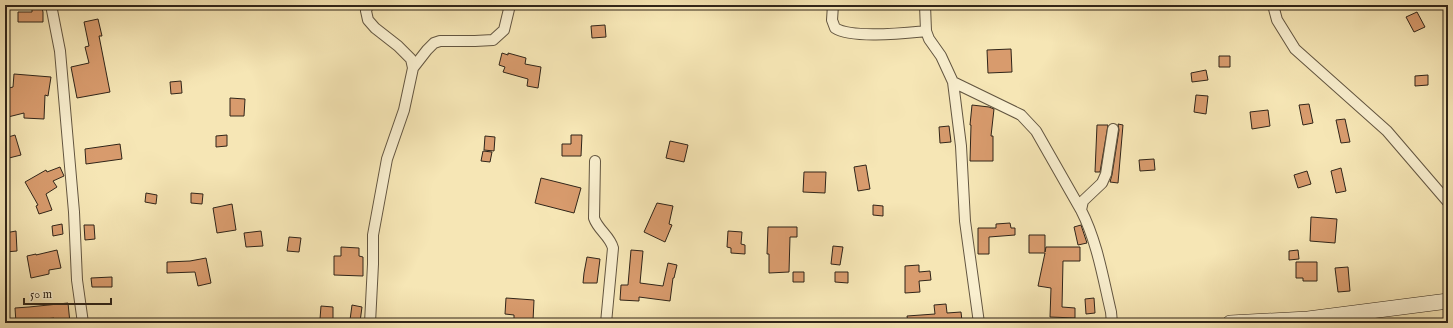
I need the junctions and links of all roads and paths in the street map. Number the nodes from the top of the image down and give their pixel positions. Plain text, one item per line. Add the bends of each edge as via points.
1 (51, 5) edge
2 (368, 5) edge
3 (510, 5) edge
4 (833, 5) edge
5 (925, 5) edge
6 (1274, 5) edge
7 (926, 32) junction
8 (413, 68) junction
9 (953, 82) junction
10 (1113, 129) dead end
11 (595, 161) dead end
12 (1448, 202) edge
13 (1081, 210) junction
14 (1448, 301) edge
15 (83, 323) edge
16 (370, 323) edge
17 (606, 323) edge
18 (979, 323) edge
19 (1112, 323) edge
20 (1230, 323) edge

1 - 15 street via 60,51 74,212 77,280
2 - 8 street via 368,20 411,59
3 - 8 street via 504,30 493,40 434,43
4 - 7 street via 832,20 835,28 845,33
5 - 7 street
6 - 12 street via 1277,20 1295,50 1387,131
7 - 9 street
8 - 16 street via 404,110 387,159 373,235
9 - 13 street via 1021,115 1036,131
9 - 18 street via 961,146 965,221
10 - 13 street via 1106,174 1102,183 1083,201
11 - 17 street via 594,218 597,226 612,242 613,248
13 - 19 street via 1093,240
14 - 20 main road via 1308,319

